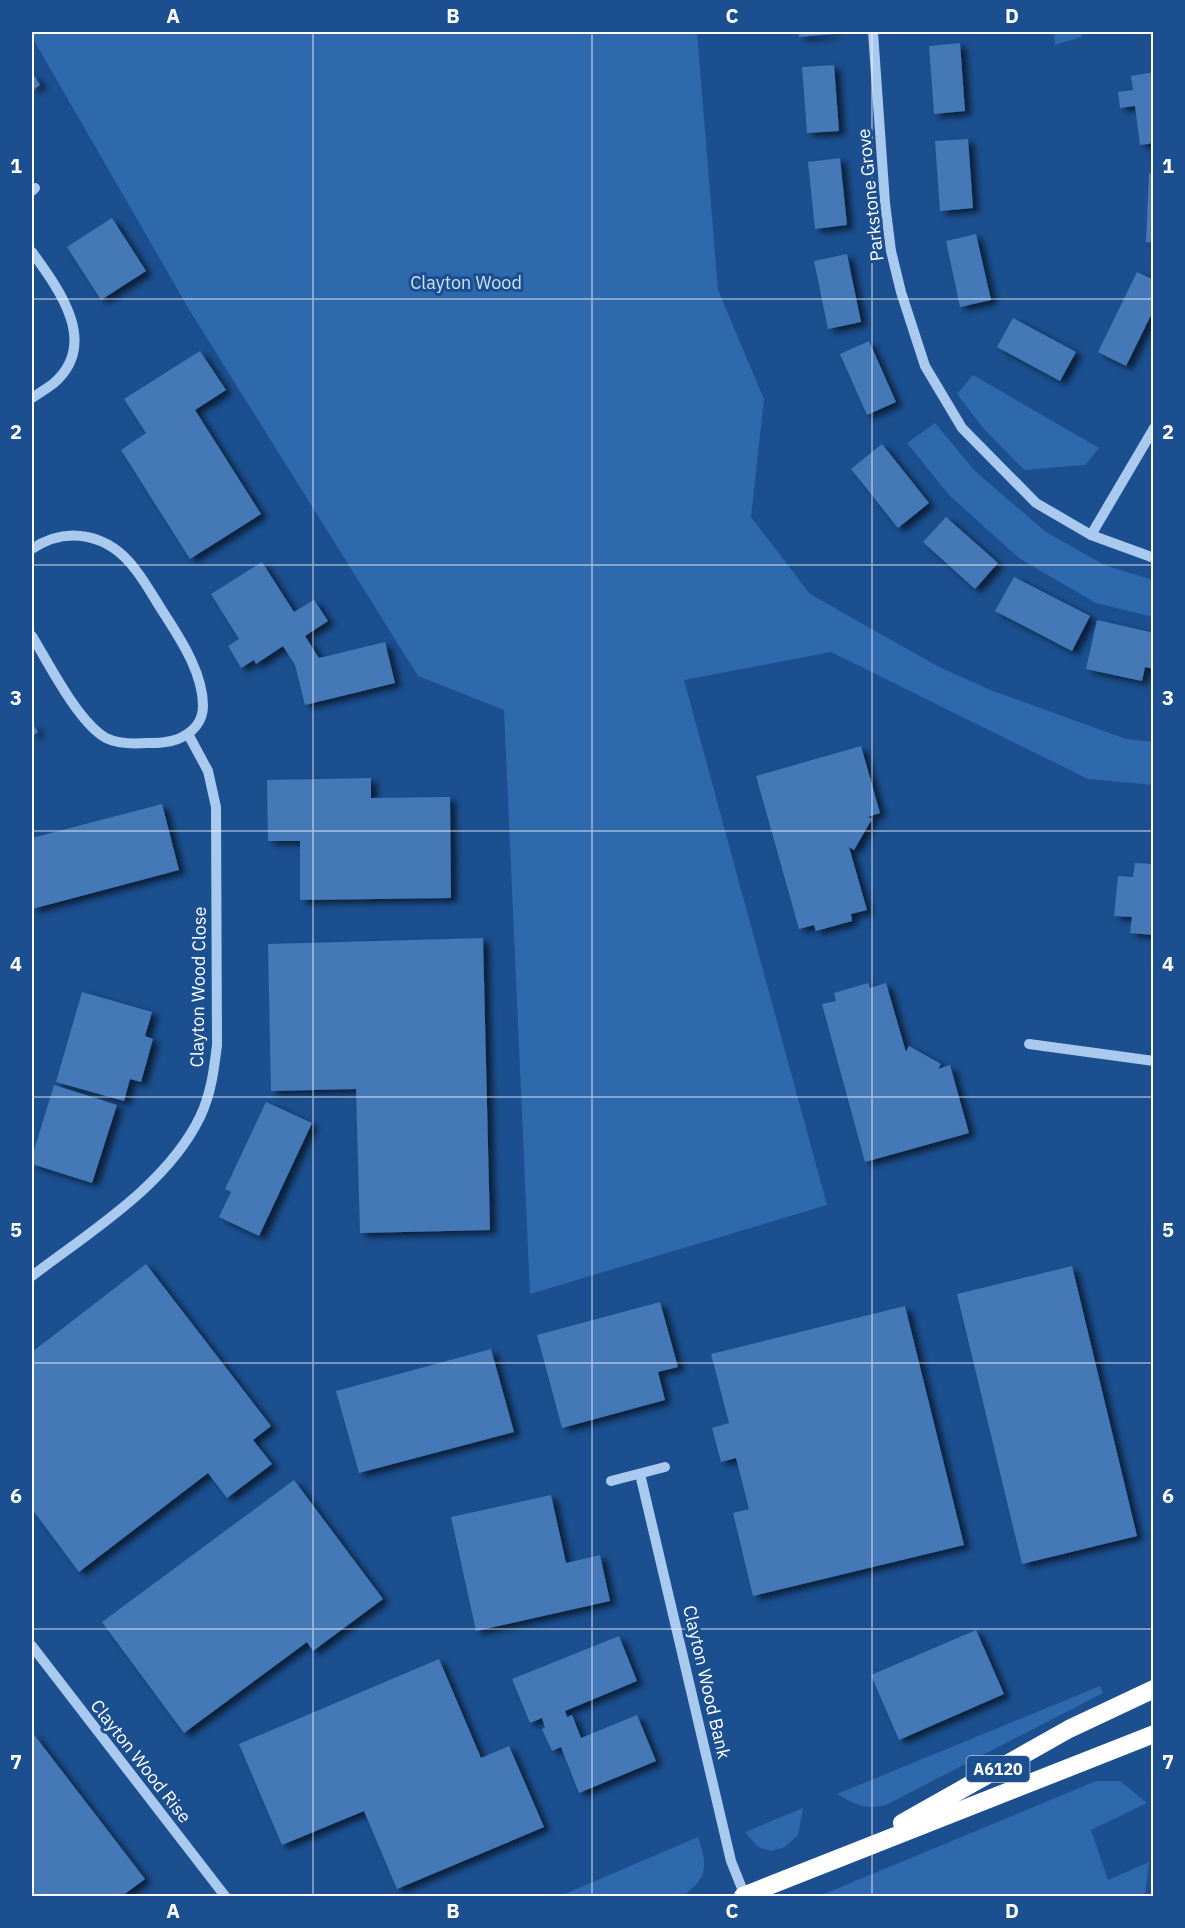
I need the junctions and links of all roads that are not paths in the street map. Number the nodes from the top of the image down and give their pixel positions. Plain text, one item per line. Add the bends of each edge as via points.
1 (873, 32) edge
2 (32, 252) edge
3 (32, 398) edge
4 (1154, 428) edge
5 (1091, 535) junction
6 (32, 549) edge
7 (1154, 558) edge
8 (32, 636) edge
9 (188, 734) junction
10 (1029, 1044) dead end
11 (1154, 1061) edge
12 (32, 1276) edge
13 (665, 1467) dead end
14 (640, 1474) junction
15 (611, 1481) dead end
16 (32, 1646) edge
17 (1154, 1689) edge
18 (1154, 1734) edge
19 (845, 1856) junction
20 (225, 1896) edge
21 (743, 1896) edge

1 - 5 street, Parkstone Grove via 891,251 925,366 970,437 1036,503
2 - 3 street via 58,289 74,331 74,350 67,368
4 - 5 street
5 - 7 street, Parkstone Grove
6 - 9 street via 46,540 73,534 96,538 134,567 186,648 200,684 201,720
8 - 9 street via 76,707 108,739 131,744 167,743
9 - 12 street, Clayton Wood Close via 208,771 216,807 217,1045 212,1084 201,1116 180,1152 144,1190
10 - 11 street
13 - 14 street
14 - 15 street
14 - 21 street, Clayton Wood Bank via 731,1861
16 - 20 street, Clayton Wood Rise
17 - 19 highway, A6120 via 1069,1728
18 - 19 highway, A6120
19 - 21 highway, A6120

